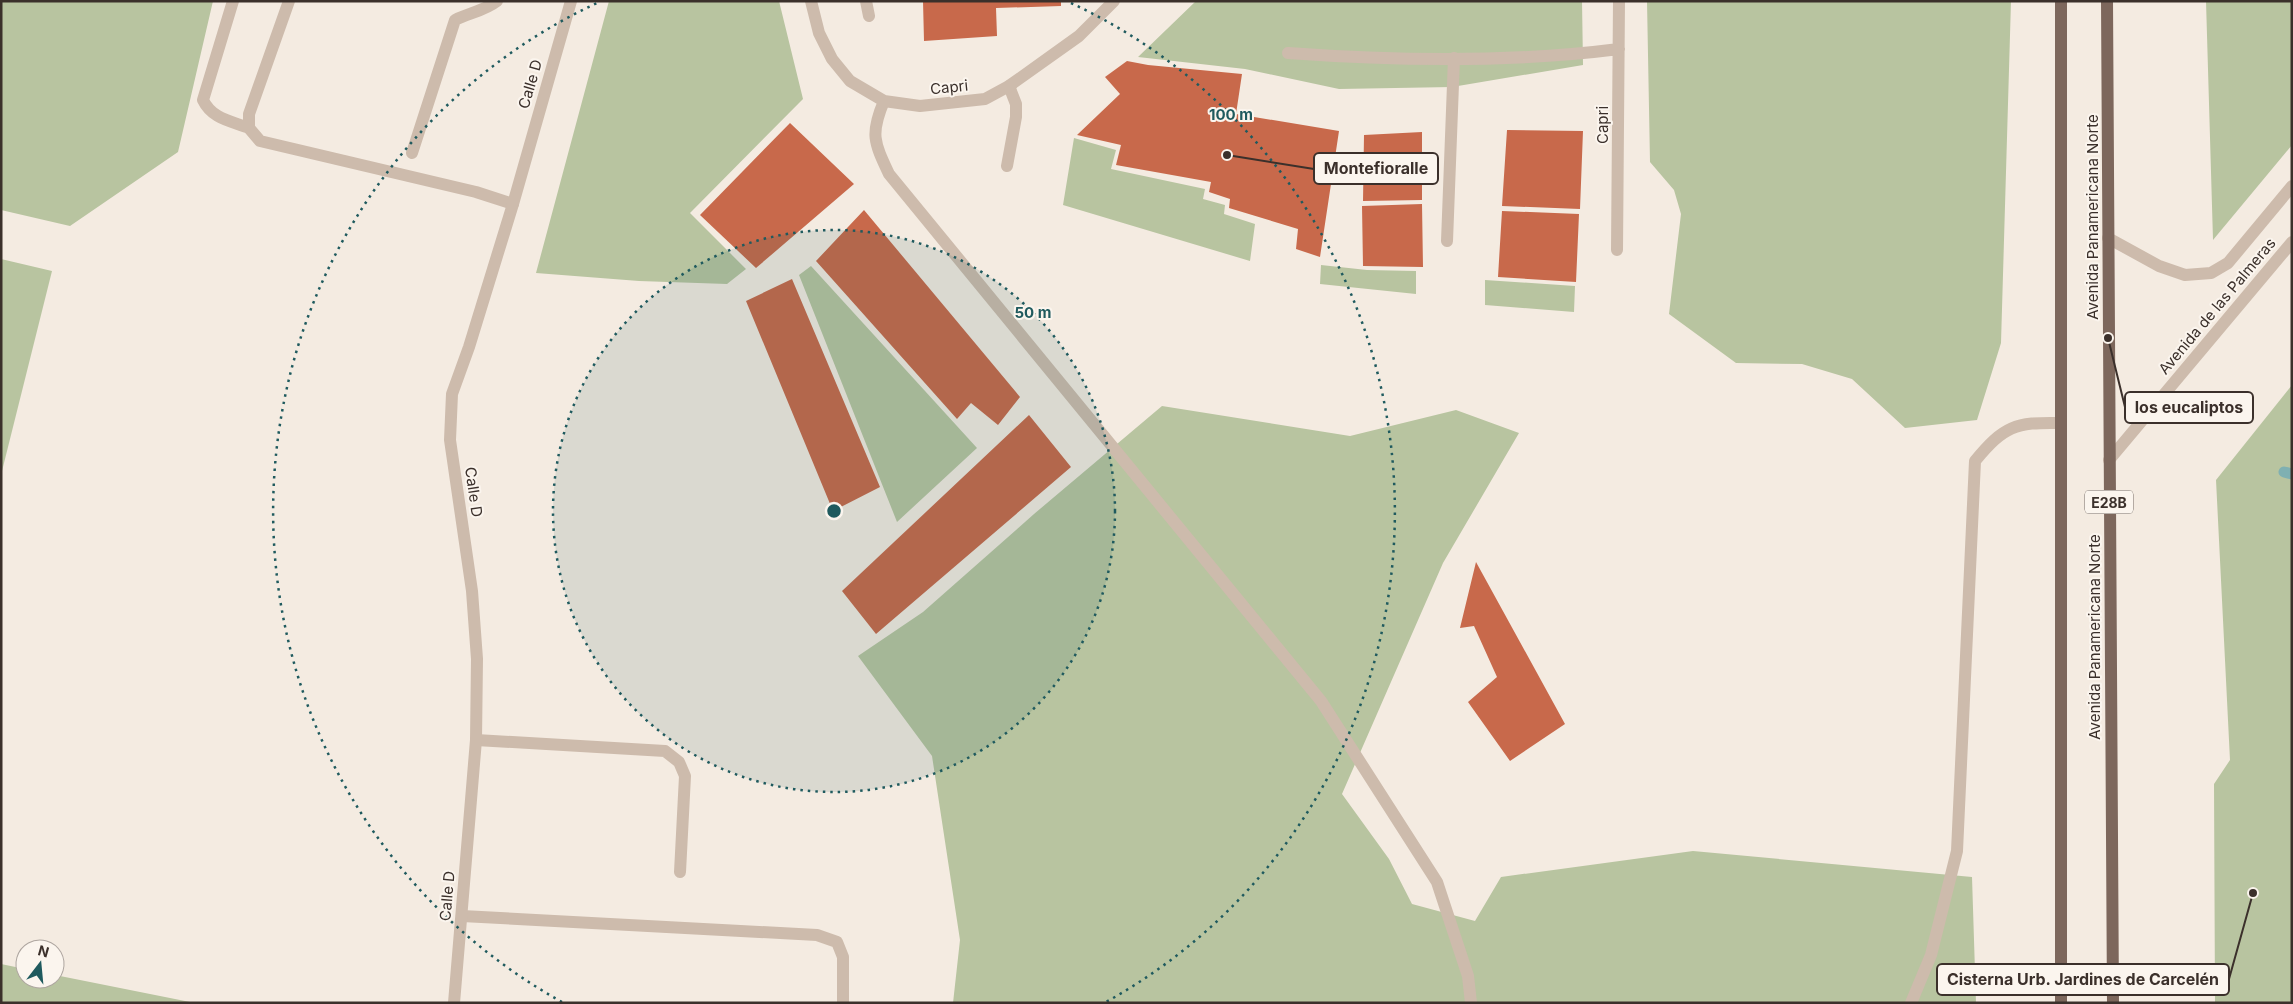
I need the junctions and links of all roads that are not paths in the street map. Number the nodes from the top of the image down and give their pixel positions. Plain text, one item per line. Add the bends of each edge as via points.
1 (233, 1) edge
2 (288, 1) edge
3 (497, 1) edge
4 (571, 1) edge
5 (811, 1) edge
6 (866, 1) edge
7 (1114, 1) edge
8 (1619, 1) edge
9 (2060, 1) edge
10 (2107, 1) edge
11 (869, 16) dead end
12 (1618, 49) junction
13 (1288, 53) dead end
14 (1454, 58) junction
15 (1009, 86) junction
16 (884, 101) junction
17 (249, 128) junction
18 (412, 152) dead end
19 (1006, 166) dead end
20 (2292, 186) edge
21 (513, 204) junction
22 (2108, 238) junction
23 (1447, 242) dead end
24 (2292, 242) edge
25 (1617, 250) dead end
26 (2060, 423) junction
27 (2109, 460) junction
28 (476, 740) junction
29 (680, 872) dead end
30 (462, 916) junction
31 (454, 1003) edge
32 (843, 1003) edge
33 (1471, 1003) edge
34 (1911, 1003) edge
35 (2061, 1003) edge
36 (2113, 1003) edge

1 - 17 street via 203,100 214,115
2 - 17 street via 249,114
3 - 18 street via 486,9 455,20
4 - 21 street, Calle D
5 - 16 street, Capri via 819,33 832,59 850,81
6 - 11 street
7 - 15 street, Capri via 1079,36
8 - 12 street, Capri
9 - 26 main road, Avenida Panamericana Norte
10 - 22 main road, Avenida Panamericana Norte / E28B
12 - 14 street via 1566,56
12 - 25 street, Capri
13 - 14 street via 1353,58
14 - 23 street
15 - 16 street, Capri via 985,99 958,103 920,106
15 - 19 street via 1016,104 1016,117
16 - 33 street via 875,123 876,146 889,174 1326,709 1438,882 1468,976
17 - 21 street via 260,141 476,192
20 - 22 street, Avenida de las Palmeras via 2228,263 2211,273 2185,275 2159,266
21 - 28 street, Calle D via 452,394 450,440 472,591 477,659
22 - 27 main road, Avenida Panamericana Norte / E28B
24 - 27 street, Avenida de las Palmeras
26 - 34 street via 2015,426 1994,438 1975,461 1957,851 1931,955
26 - 35 main road, Avenida Panamericana Norte
27 - 36 main road, Avenida Panamericana Norte / E28B
28 - 29 street via 665,750 679,762 685,776
28 - 30 street, Calle D
30 - 31 street, Calle D
30 - 32 street via 816,935 837,942 843,957

